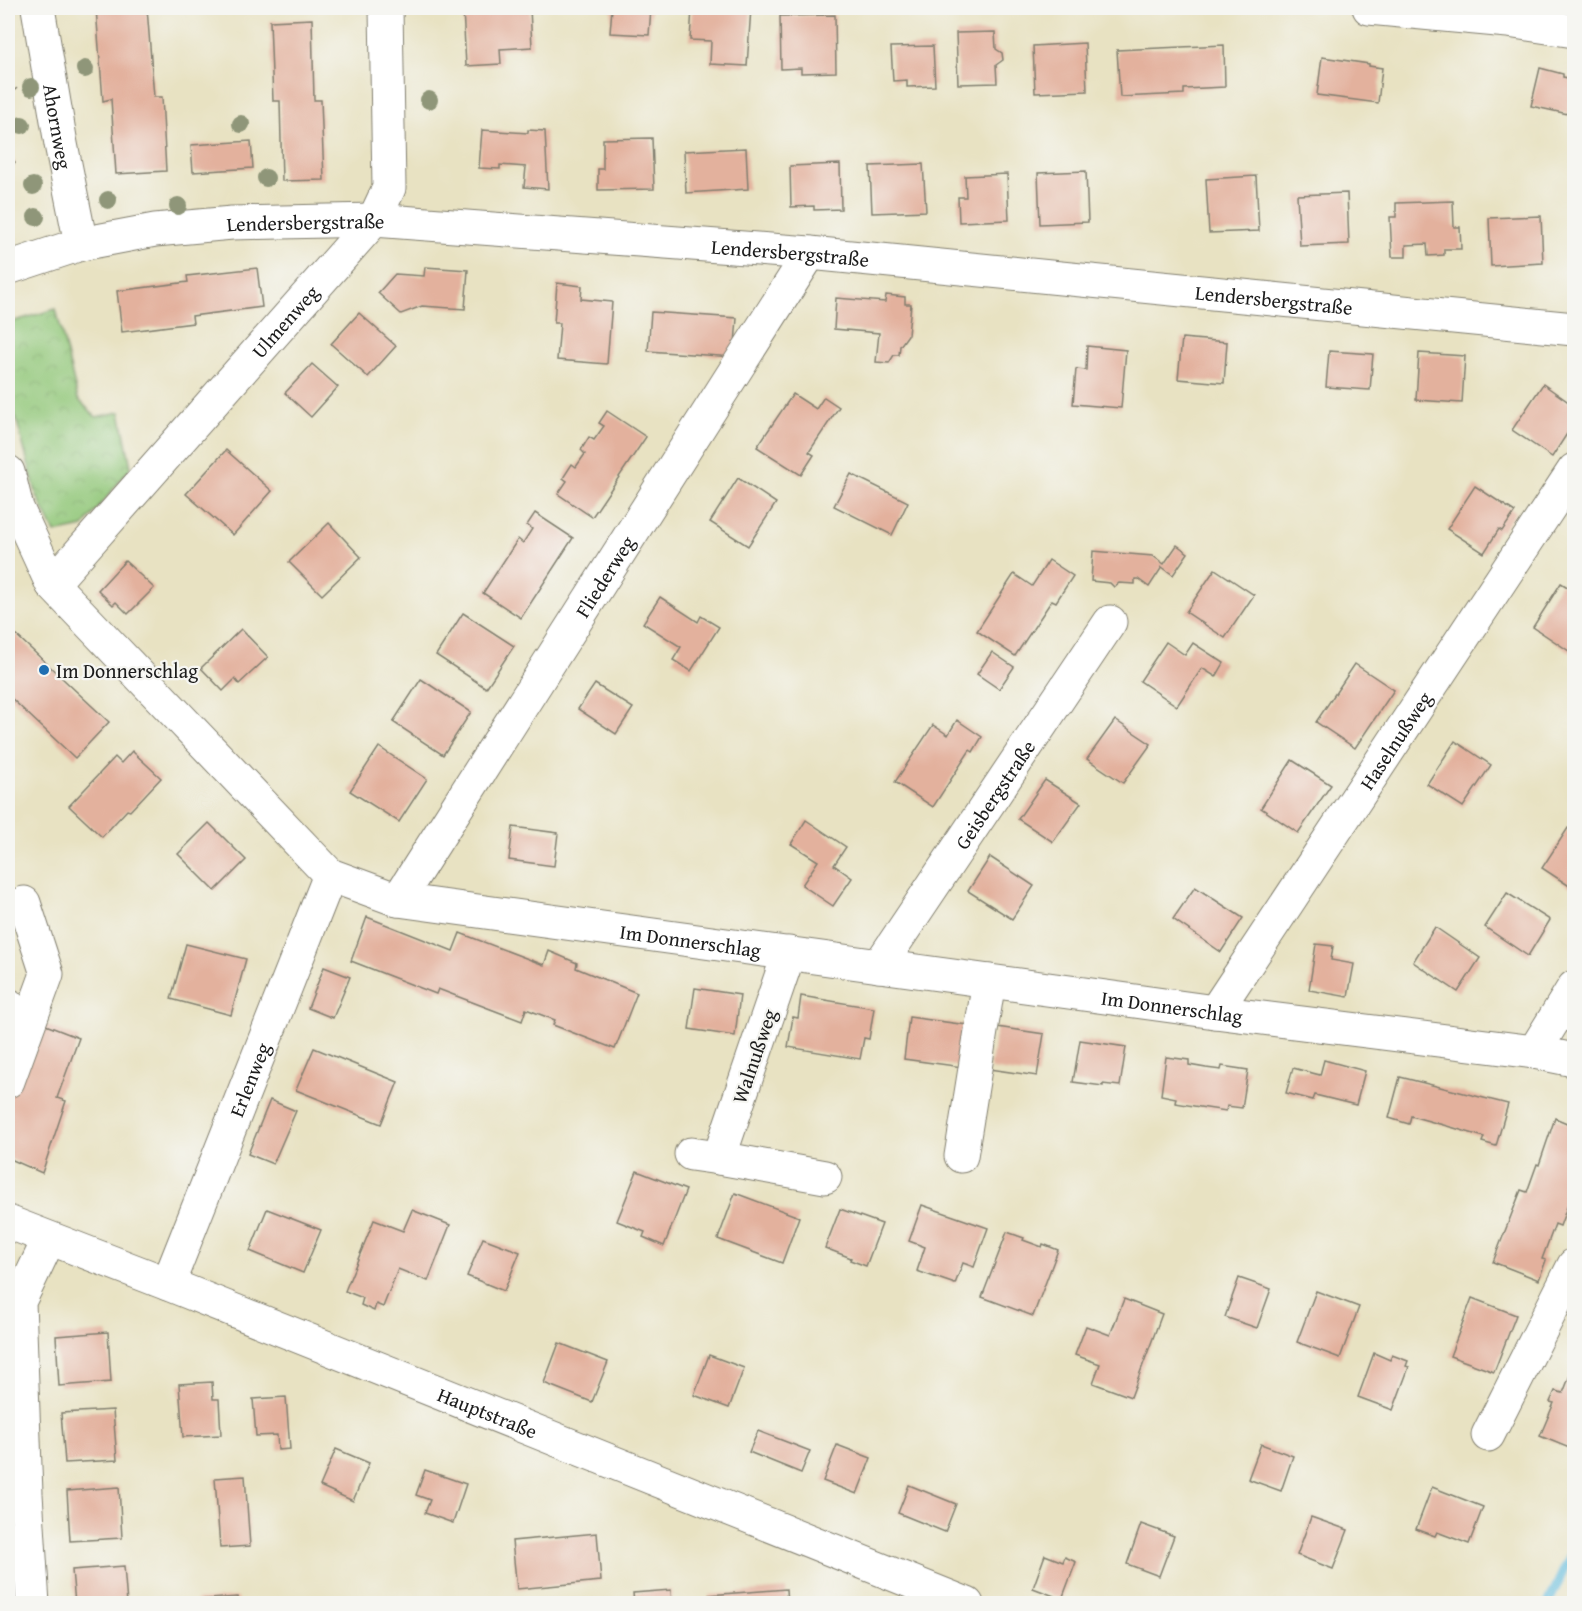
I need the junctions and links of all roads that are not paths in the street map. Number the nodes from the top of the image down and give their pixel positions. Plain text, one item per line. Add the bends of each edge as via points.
1 (38, 8) edge
2 (386, 8) edge
3 (1369, 8) edge
4 (1505, 14) edge
5 (1575, 31) edge
6 (374, 220) junction
7 (81, 244) junction
8 (810, 253) junction
9 (8, 268) edge
10 (1575, 329) edge
11 (1575, 470) edge
12 (8, 472) edge
13 (52, 584) junction
14 (1110, 622) dead end
15 (330, 875) junction
16 (398, 900) junction
17 (24, 903) dead end
18 (789, 953) junction
19 (879, 966) junction
20 (989, 981) junction
21 (1575, 987) edge
22 (1215, 1012) junction
23 (1534, 1052) junction
24 (1575, 1060) edge
25 (8, 1081) edge
26 (961, 1156) dead end
27 (825, 1177) dead end
28 (8, 1222) edge
29 (49, 1239) junction
30 (1575, 1265) edge
31 (168, 1284) junction
32 (1488, 1435) dead end
33 (17, 1495) edge
34 (33, 1604) edge
35 (968, 1604) edge

1 - 7 street, Ahornweg
2 - 6 street, Ulmenweg via 389,188
3 - 4 street
4 - 5 street
6 - 7 street, Lendersbergstraße via 232,223 155,230
6 - 8 street, Lendersbergstraße
6 - 13 street, Ulmenweg
7 - 9 street, Lendersbergstraße
8 - 10 street, Lendersbergstraße
8 - 16 street, Fliederweg
11 - 22 street, Haselnußweg
12 - 13 street, Im Donnerschlag via 17,508
13 - 15 street, Im Donnerschlag
14 - 19 street, Geisbergstraße
15 - 16 street, Im Donnerschlag
15 - 31 street, Erlenweg
16 - 18 street, Im Donnerschlag
17 - 25 street via 46,974
18 - 19 street, Im Donnerschlag
18 - 27 street, Walnußweg via 705,1156
19 - 20 street, Im Donnerschlag
20 - 22 street, Im Donnerschlag
20 - 26 street
21 - 23 street
22 - 23 street, Im Donnerschlag
23 - 24 street, Im Donnerschlag
28 - 29 street, Hauptstraße
29 - 31 street, Hauptstraße
29 - 33 street via 19,1302
30 - 32 street
31 - 35 street, Hauptstraße
33 - 34 street

